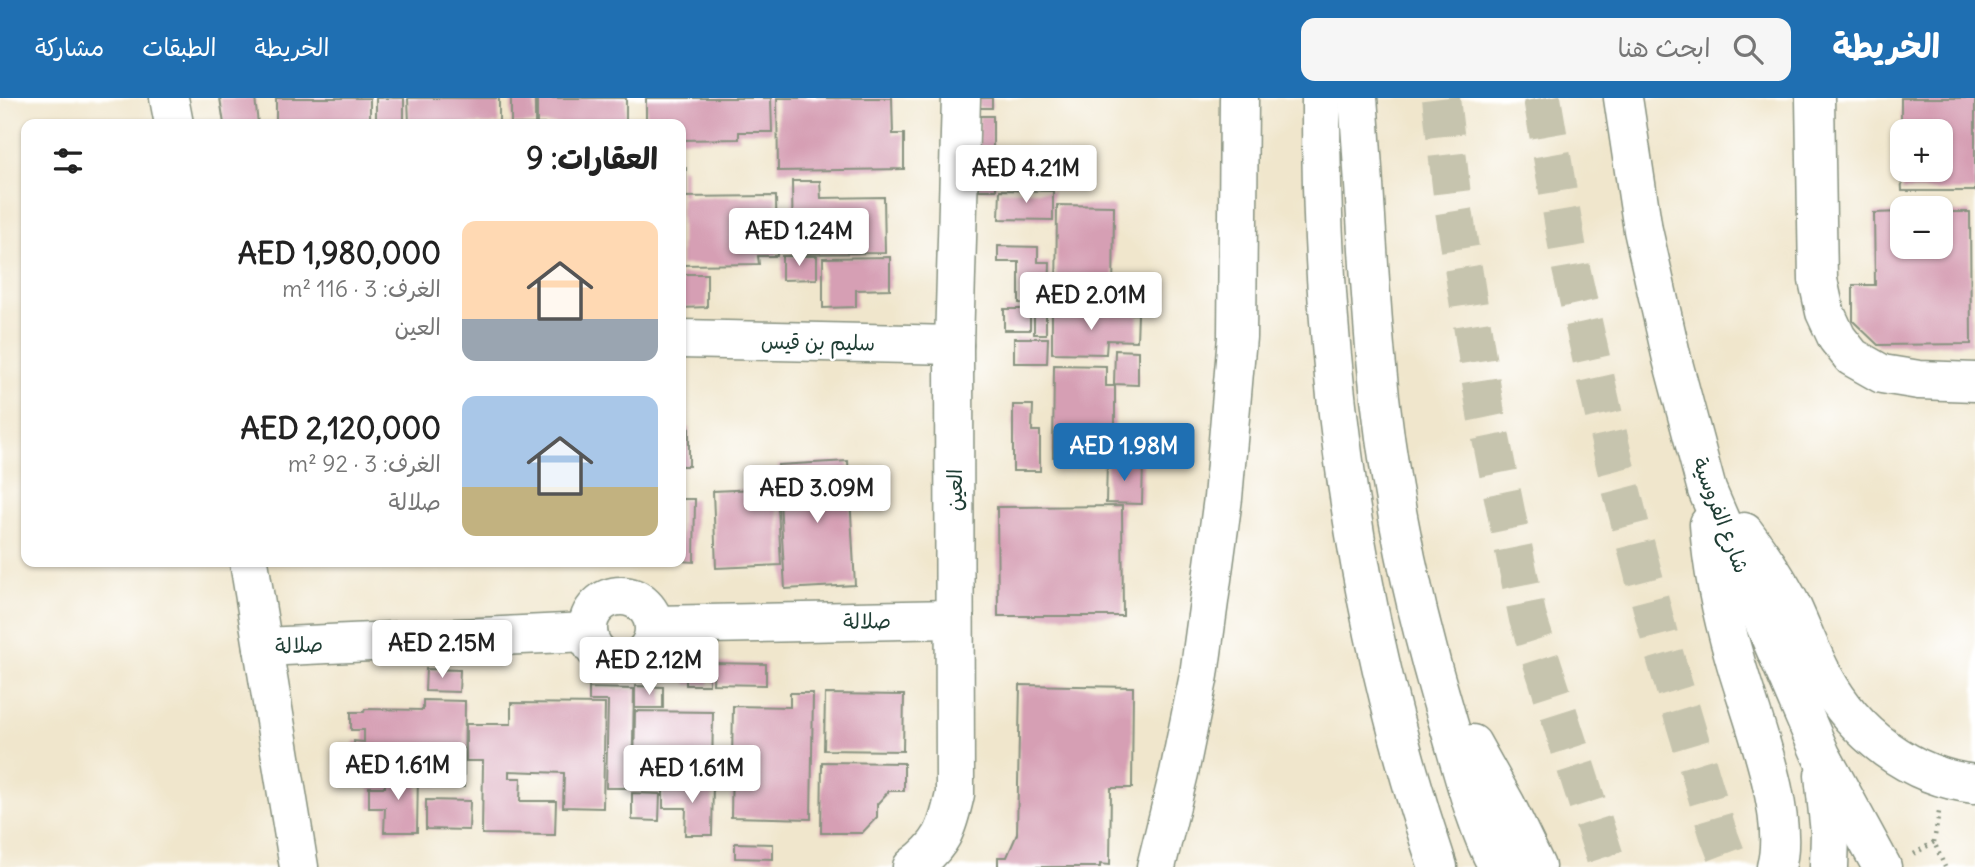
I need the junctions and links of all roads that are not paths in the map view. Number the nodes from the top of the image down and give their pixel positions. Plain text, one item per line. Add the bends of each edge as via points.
1 (169, 98) edge
2 (961, 98) edge
3 (1239, 98) edge
4 (1321, 98) edge
5 (1358, 98) edge
6 (1623, 98) edge
7 (1815, 98) edge
8 (173, 119) edge
9 (686, 339) edge
10 (954, 345) junction
11 (1975, 382) edge
12 (1707, 490) junction
13 (249, 567) edge
14 (1365, 597) junction
15 (954, 619) junction
16 (263, 647) junction
17 (1438, 688) junction
18 (1821, 755) junction
19 (1975, 784) edge
20 (1897, 861) edge
21 (299, 867) edge
22 (912, 867) edge
23 (1156, 867) edge
24 (1410, 867) edge
25 (1438, 867) edge
26 (1498, 867) edge
27 (1536, 867) edge
28 (1776, 867) edge
29 (1829, 867) edge

1 - 8 main road
2 - 10 main road, العين
3 - 23 main road via 1237,337 1223,498 1199,675
4 - 14 main road via 1329,336
5 - 17 main road via 1386,440 1410,576
6 - 12 main road, شارع الفروسية via 1643,230
7 - 11 main road via 1818,280 1837,338 1852,357 1882,374
9 - 10 main road, سليم بن قيس
10 - 15 main road, العين
12 - 18 main road, شارع الفروسية
12 - 19 main road via 1772,573 1824,677 1859,725 1898,757 1921,769
12 - 28 main road via 1723,618 1775,795 1780,825
13 - 16 main road, صلالة
14 - 24 main road via 1374,708
14 - 25 main road
15 - 16 main road, صلالة via 653,625 653,638 646,649 624,661 600,655 588,632
15 - 22 main road, العين via 955,794 948,825 931,852
16 - 21 main road, صلالة
17 - 26 main road
17 - 27 main road via 1479,755
18 - 20 main road, شارع الفروسية
18 - 29 main road

